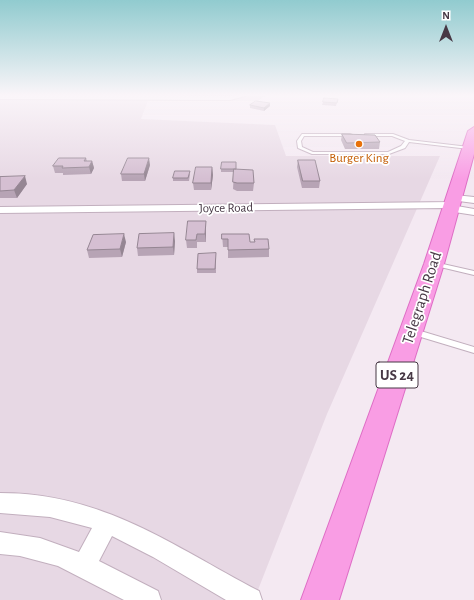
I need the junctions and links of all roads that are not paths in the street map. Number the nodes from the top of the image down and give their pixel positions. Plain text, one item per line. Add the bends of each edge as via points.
1 (356, 135) edge
2 (363, 135) edge
3 (472, 136) edge
4 (408, 141) junction
5 (462, 205) edge
6 (0, 210) edge
7 (434, 264) junction
8 (474, 273) edge
9 (412, 331) junction
10 (474, 350) edge
11 (0, 503) edge
12 (107, 523) junction
13 (0, 544) edge
14 (84, 566) junction
15 (149, 600) edge
16 (250, 600) edge
17 (320, 600) edge

1 - 4 lane via 303,136 299,141 300,148 312,153 389,153 403,147
2 - 4 lane via 393,135
3 - 4 lane
3 - 5 main road, Telegraph Road / US 24
5 - 6 street, Joyce Road
5 - 7 main road, Telegraph Road / US 24
7 - 8 lane
7 - 9 main road, Telegraph Road / US 24
9 - 10 lane
9 - 17 main road, Telegraph Road / US 24
11 - 12 street via 66,509
12 - 14 street
12 - 16 street via 143,540
13 - 14 street via 38,548
14 - 15 street

